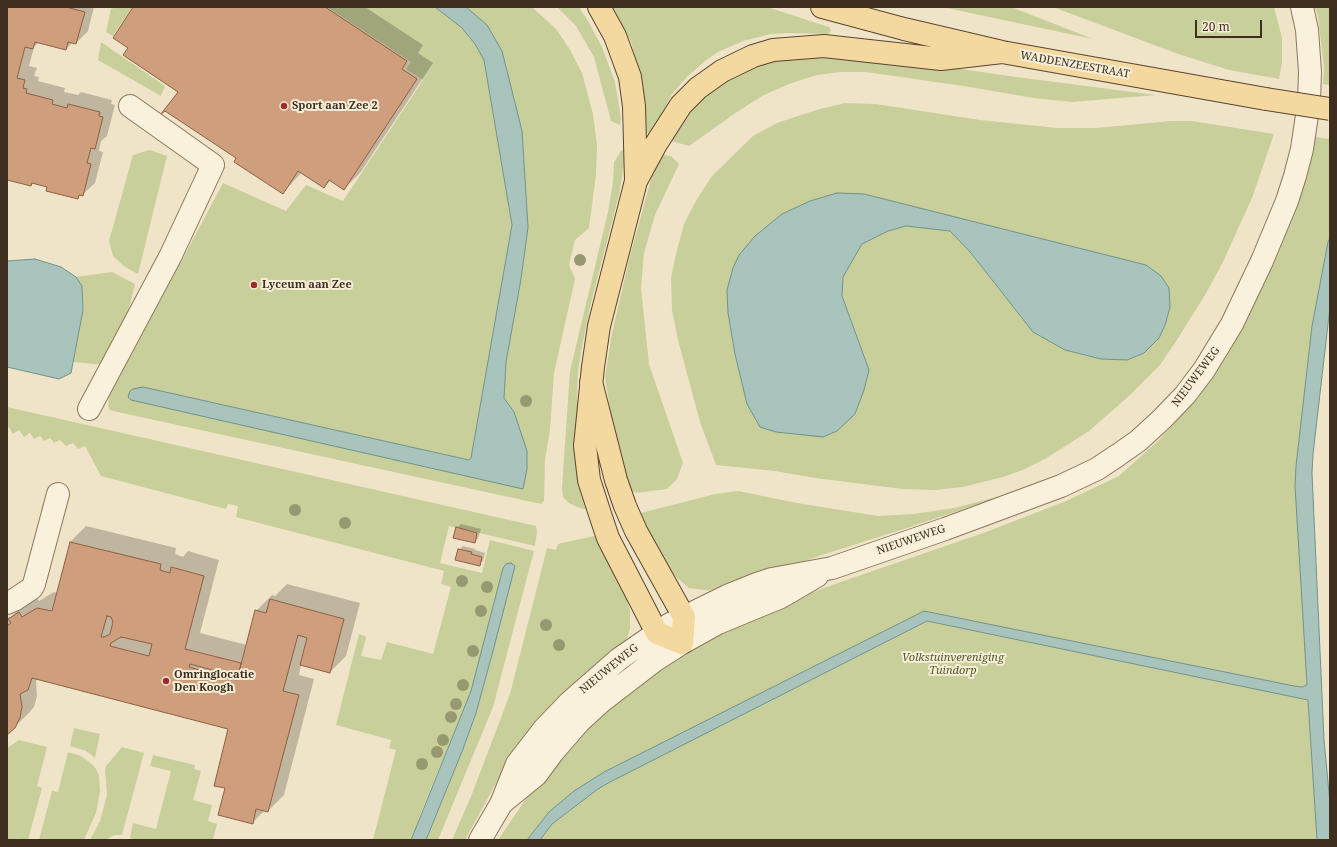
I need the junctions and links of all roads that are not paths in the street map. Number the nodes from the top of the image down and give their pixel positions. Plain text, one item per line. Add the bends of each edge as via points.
1 (599, 7) edge
2 (822, 7) edge
3 (871, 7) edge
4 (1302, 7) edge
5 (904, 28) junction
6 (1002, 52) junction
7 (130, 106) dead end
8 (1330, 109) edge
9 (636, 181) junction
10 (591, 382) junction
11 (89, 409) dead end
12 (58, 494) dead end
13 (832, 568) junction
14 (7, 603) edge
15 (684, 617) junction
16 (657, 633) junction
17 (682, 643) junction
18 (501, 804) junction
19 (480, 840) edge

1 - 9 main road via 615,36 630,77 634,106
2 - 5 main road, WADDENZEESTRAAT
3 - 5 main road
4 - 13 street, NIEUWEWEG via 1307,30 1309,102 1295,176 1262,261 1232,324 1204,370 1185,395 1138,441 1097,469 1061,486
5 - 6 main road, WADDENZEESTRAAT
6 - 8 main road, WADDENZEESTRAAT, bridge
6 - 9 main road via 941,59 824,46 773,50 753,56 722,71 698,88 681,105
7 - 11 street via 213,165 170,257
9 - 10 main road via 600,326
10 - 15 main road via 625,506 636,532
10 - 16 main road via 585,446 589,480 608,538
12 - 14 street via 34,584 32,588
13 - 15 street, NIEUWEWEG via 772,579
13 - 17 street, NIEUWEWEG via 781,597 718,623
15 - 16 street, NIEUWEWEG
15 - 17 main road
16 - 17 main road
16 - 18 street, NIEUWEWEG via 618,659 544,729 517,764
17 - 18 street, NIEUWEWEG via 654,660 602,700 579,722 536,775
18 - 19 street, NIEUWEWEG

